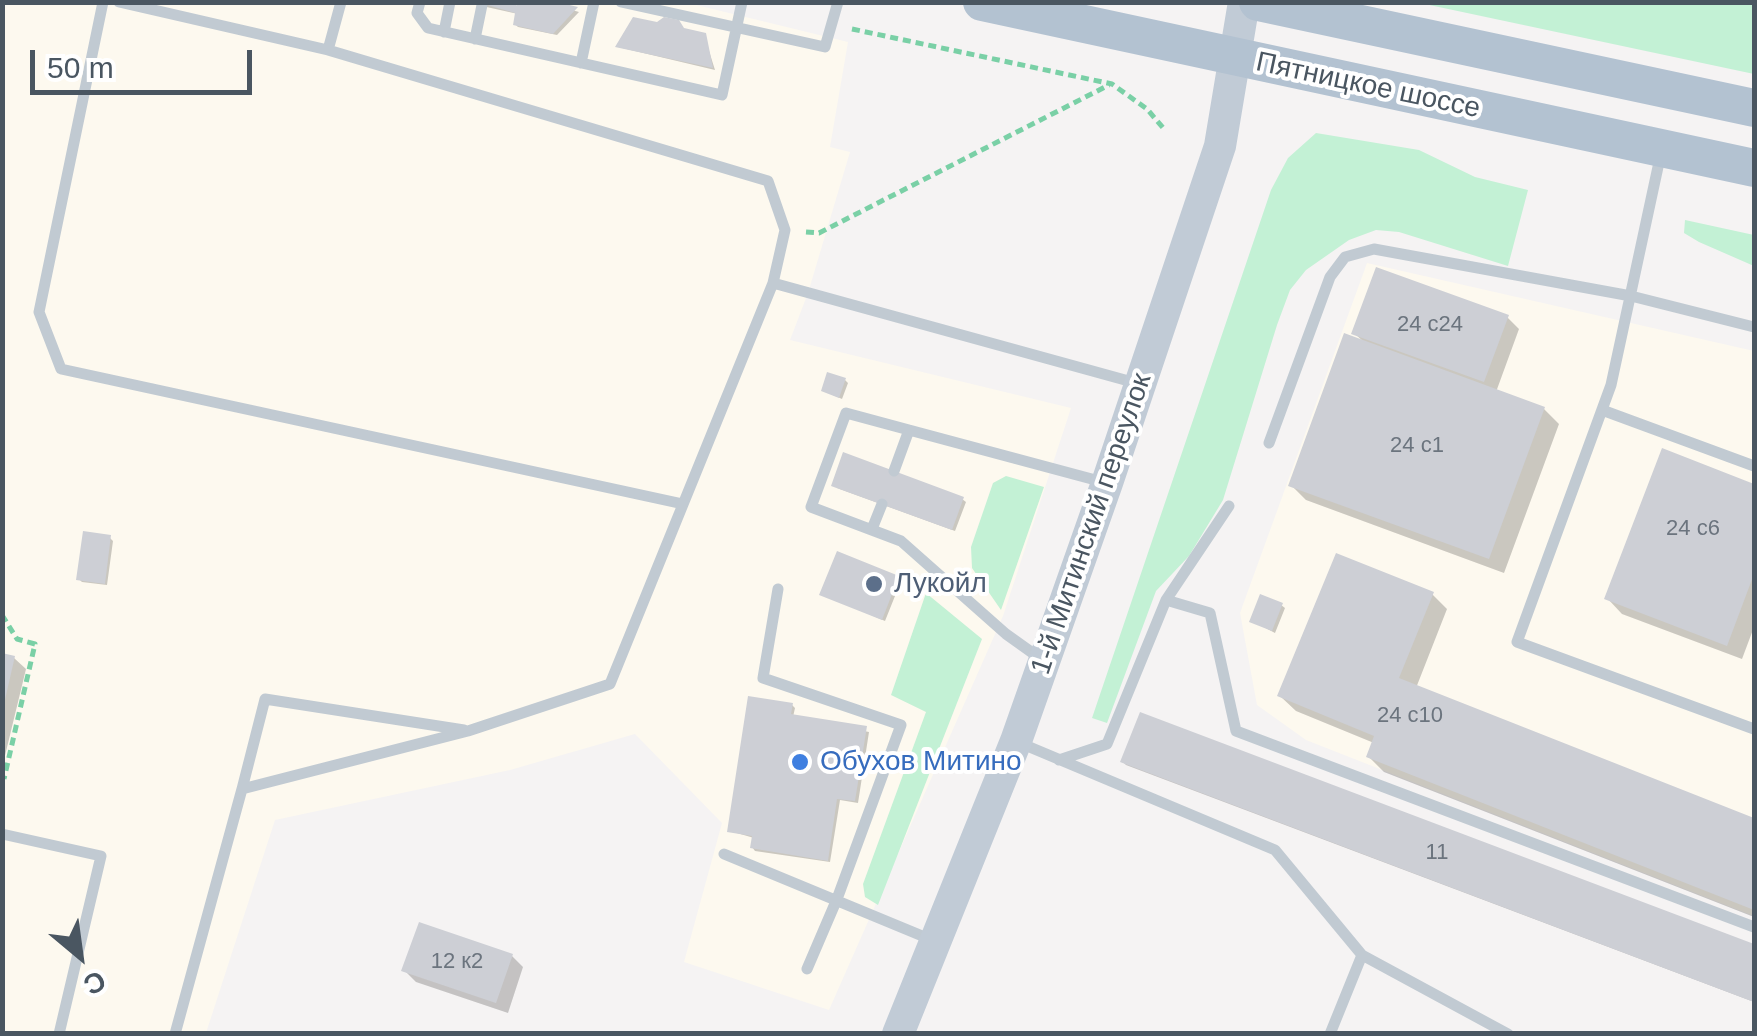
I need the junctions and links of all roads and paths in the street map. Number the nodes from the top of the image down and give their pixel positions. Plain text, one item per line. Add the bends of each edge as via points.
1 (102, 2) edge
2 (120, 2) edge
3 (341, 2) edge
4 (420, 2) edge
5 (450, 2) edge
6 (594, 2) edge
7 (620, 2) edge
8 (742, 2) edge
9 (838, 2) edge
10 (982, 2) edge
11 (1244, 2) edge
12 (1258, 2) edge
13 (482, 5) dead end
14 (831, 25) junction
15 (736, 27) junction
16 (444, 32) junction
17 (474, 38) junction
18 (328, 50) junction
19 (1235, 58) junction
20 (581, 62) junction
21 (1112, 84) junction
22 (1754, 108) edge
23 (1164, 129) dead end
24 (1662, 148) junction
25 (1754, 168) edge
26 (785, 230) junction
27 (773, 283) junction
28 (1630, 296) junction
29 (1754, 327) edge
30 (1140, 384) junction
31 (1602, 410) junction
32 (908, 430) junction
33 (1269, 443) dead end
34 (1754, 466) edge
35 (894, 471) dead end
36 (1107, 483) junction
37 (683, 504) junction
38 (882, 504) dead end
39 (1229, 506) dead end
40 (872, 529) junction
41 (778, 589) dead end
42 (1166, 600) junction
43 (2, 615) edge
44 (1045, 662) junction
45 (1754, 729) edge
46 (468, 731) junction
47 (1016, 742) junction
48 (1059, 760) junction
49 (4, 779) edge
50 (242, 789) junction
51 (2, 834) edge
52 (724, 854) dead end
53 (836, 899) junction
54 (1754, 926) edge
55 (936, 941) junction
56 (1362, 955) junction
57 (807, 969) dead end
58 (59, 1034) edge
59 (175, 1034) edge
60 (898, 1034) edge
61 (1330, 1034) edge
62 (1508, 1034) edge

1 - 37 lane via 39,312 61,369
2 - 18 lane
3 - 18 lane
4 - 16 lane via 417,12 428,28
5 - 16 lane
6 - 20 lane
7 - 15 lane
8 - 15 lane
9 - 14 lane
10 - 19 main road, Пятницкое шоссе
11 - 19 main road, 1-й Митинский переулок
12 - 22 main road
13 - 17 lane
14 - 15 lane via 826,47
14 - 21 path
15 - 20 lane via 722,94
16 - 17 lane
17 - 20 lane
18 - 26 lane via 768,181
19 - 24 main road, Пятницкое шоссе
19 - 30 main road, 1-й Митинский переулок via 1220,146
21 - 23 path
21 - 26 path via 819,233
24 - 25 main road, Пятницкое шоссе
24 - 28 lane
26 - 27 lane
27 - 30 lane
27 - 37 lane
28 - 29 lane
28 - 31 lane
28 - 33 lane via 1374,248 1345,257 1330,277
30 - 36 main road, 1-й Митинский переулок
31 - 34 lane
31 - 45 lane via 1517,642
32 - 35 lane
32 - 36 lane
32 - 40 lane via 846,413 811,507
36 - 44 main road, 1-й Митинский переулок
37 - 46 lane via 610,684
38 - 40 lane
39 - 42 lane
40 - 44 lane via 900,541
41 - 53 lane via 762,678 901,724
42 - 48 lane via 1108,744
42 - 54 lane via 1210,612 1236,730
43 - 49 path via 16,639 35,644
44 - 47 main road, 1-й Митинский переулок
46 - 50 lane
46 - 50 lane via 265,698
47 - 48 lane
47 - 55 main road, 1-й Митинский переулок
48 - 56 lane via 1274,850
50 - 59 lane
51 - 58 lane via 100,856
52 - 53 lane
53 - 55 lane
53 - 57 lane
55 - 60 main road, 1-й Митинский переулок
56 - 61 lane
56 - 62 lane

